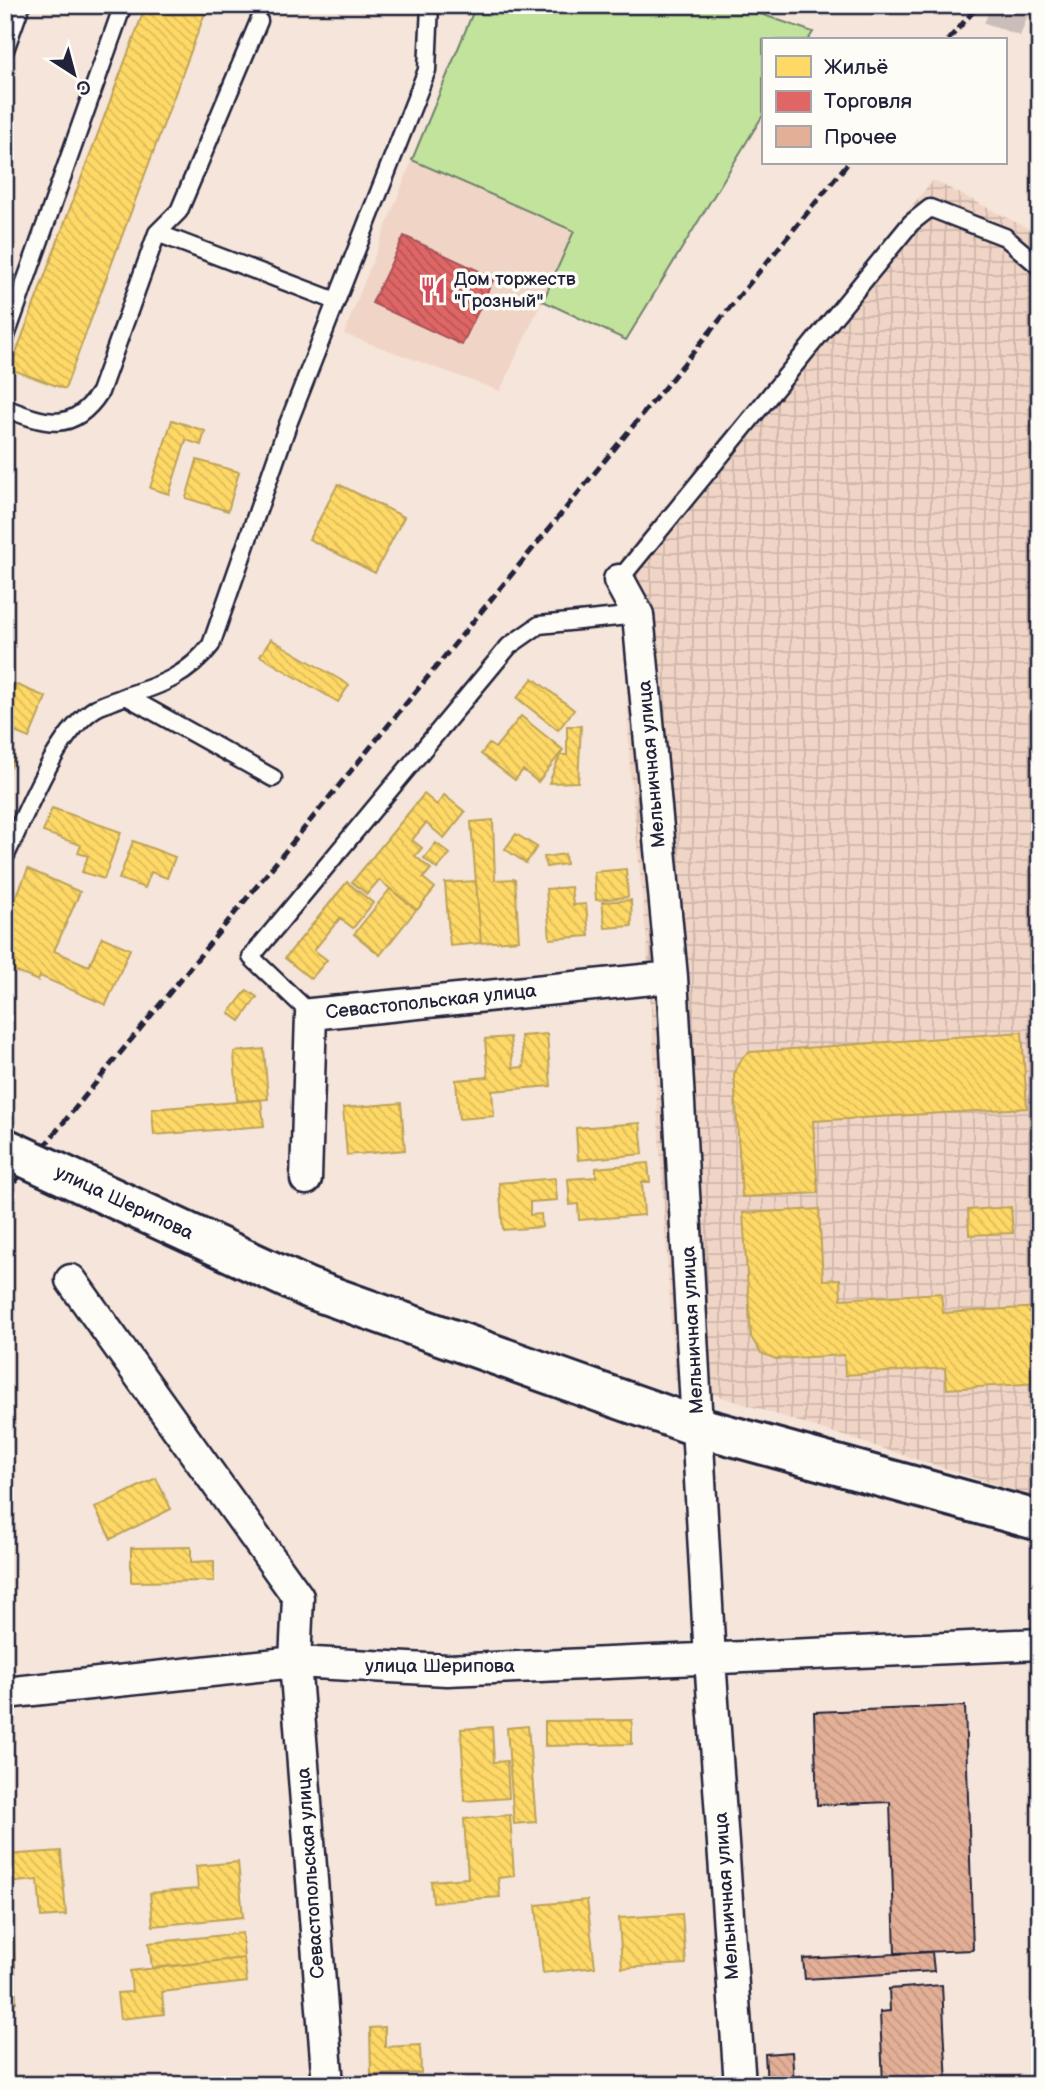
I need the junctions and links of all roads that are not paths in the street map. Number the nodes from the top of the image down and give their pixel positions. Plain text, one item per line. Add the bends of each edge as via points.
1 (21, 5) edge
2 (123, 5) edge
3 (430, 5) edge
4 (259, 21) dead end
5 (5, 50) edge
6 (158, 233) junction
7 (1040, 267) edge
8 (336, 302) junction
9 (5, 339) edge
10 (5, 408) edge
11 (619, 580) joint
12 (638, 615) junction
13 (126, 696) junction
14 (273, 778) dead end
15 (5, 857) edge
16 (672, 977) junction
17 (311, 1014) junction
18 (5, 1148) edge
19 (306, 1179) dead end
20 (71, 1280) dead end
21 (699, 1427) junction
22 (1040, 1521) edge
23 (1040, 1644) edge
24 (710, 1659) junction
25 (295, 1662) junction
26 (5, 1693) edge
27 (328, 2085) edge
28 (740, 2085) edge

1 - 5 lane
2 - 9 lane
3 - 8 lane via 427,70
4 - 6 lane via 180,211
6 - 8 lane
6 - 10 lane via 100,392 88,411 55,422
7 - 11 lane via 1005,237 930,208 911,223
8 - 13 lane via 211,645 196,663 167,684
11 - 12 street, Мельничная улица
12 - 16 street, Мельничная улица
12 - 17 lane via 539,625 509,646 251,957
13 - 14 lane
13 - 15 lane via 94,709 69,735
16 - 17 street, Севастопольская улица
16 - 21 street, Мельничная улица
17 - 19 street, Севастопольская улица
18 - 21 main road, улица Шерипова, bridge via 308,1288
20 - 25 street via 298,1597
21 - 22 main road, улица Шерипова
21 - 24 street, Мельничная улица
23 - 24 street, улица Шерипова
24 - 25 street, улица Шерипова via 447,1670
24 - 28 street, Мельничная улица
25 - 26 street, улица Шерипова
25 - 27 street, Севастопольская улица

